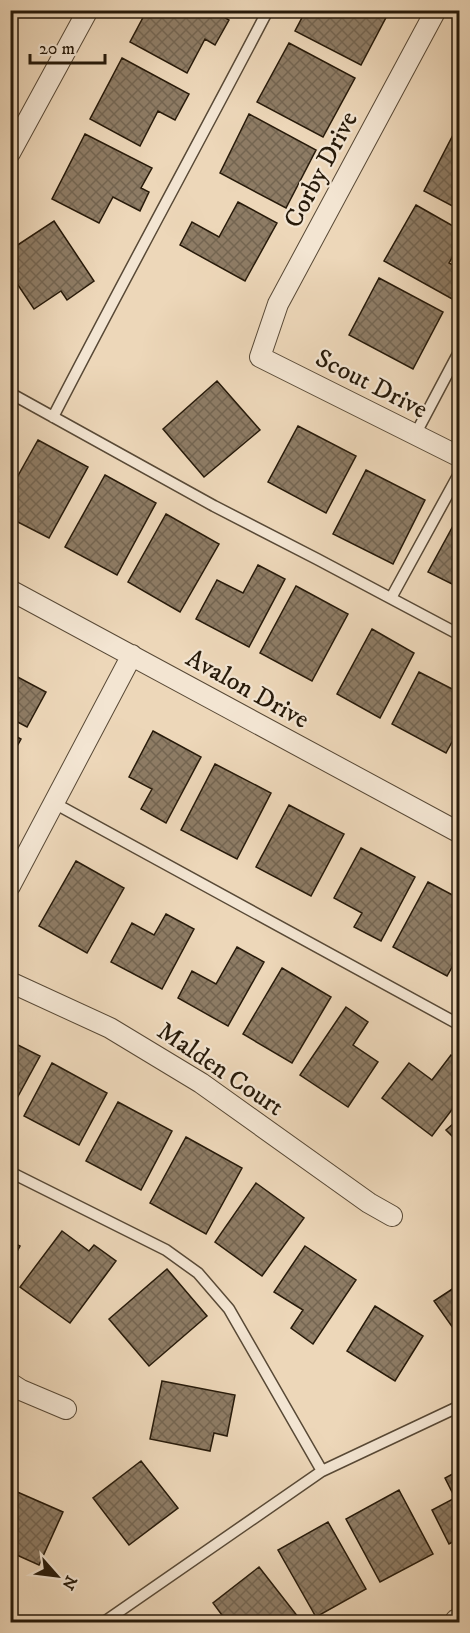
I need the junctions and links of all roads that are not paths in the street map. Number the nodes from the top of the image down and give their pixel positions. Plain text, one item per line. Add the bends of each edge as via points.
1 (88, 10) edge
2 (268, 10) edge
3 (436, 10) edge
4 (10, 153) edge
5 (459, 351) edge
6 (260, 357) joint
7 (10, 393) edge
8 (53, 417) junction
9 (415, 435) junction
10 (459, 457) edge
11 (459, 472) edge
12 (10, 590) edge
13 (391, 598) junction
14 (459, 635) edge
15 (132, 655) junction
16 (54, 803) junction
17 (459, 833) edge
18 (10, 886) edge
19 (10, 982) edge
20 (459, 1025) edge
21 (10, 1172) edge
22 (392, 1215) dead end
23 (10, 1383) edge
24 (459, 1406) edge
25 (66, 1408) dead end
26 (322, 1471) junction
27 (104, 1623) edge

1 - 4 street
2 - 8 lane
3 - 6 street, Corby Drive via 278,304
5 - 9 lane
6 - 9 street, Scout Drive
7 - 8 lane
8 - 13 lane
9 - 10 street, Scout Drive
11 - 13 lane
12 - 15 street, Avalon Drive
13 - 14 lane
15 - 16 street
15 - 17 street, Avalon Drive
16 - 18 street
16 - 20 lane
19 - 22 street, Malden Court via 110,1028 201,1083 369,1203
21 - 26 lane via 166,1250 198,1273 229,1309
23 - 25 street
24 - 26 lane
26 - 27 lane

